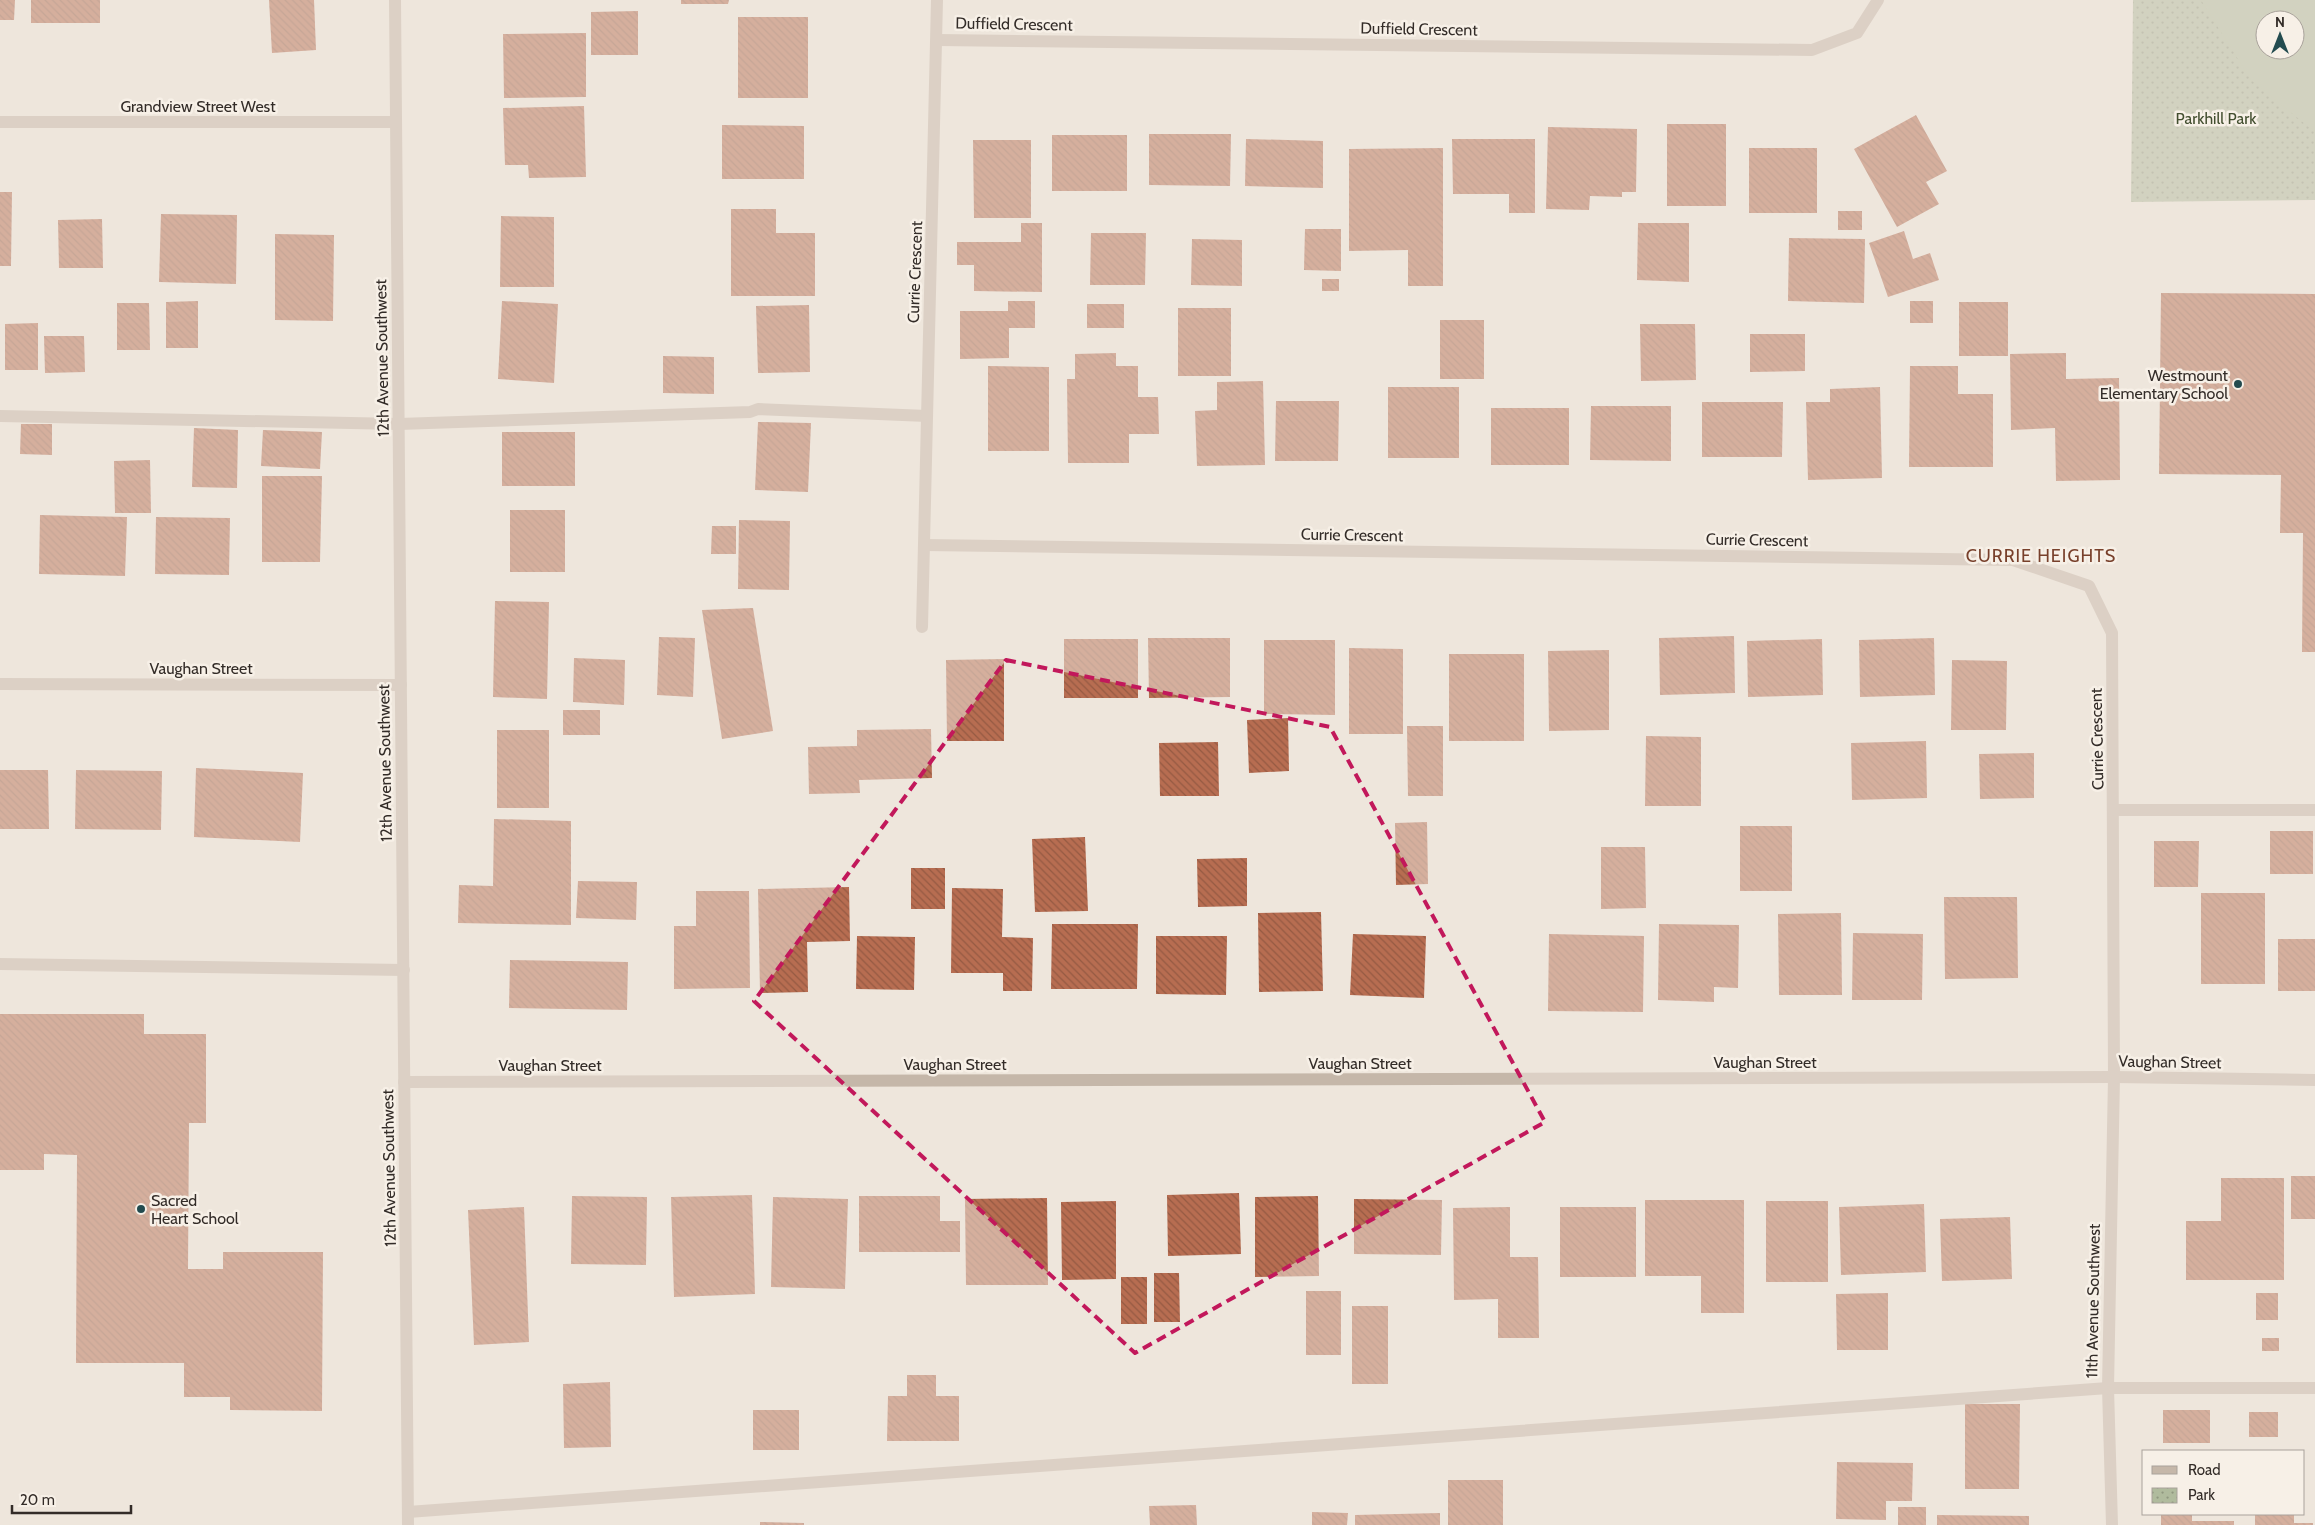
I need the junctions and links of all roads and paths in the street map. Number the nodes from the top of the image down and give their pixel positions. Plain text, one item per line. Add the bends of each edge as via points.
1 (395, 0) edge
2 (937, 0) edge
3 (1878, 0) edge
4 (938, 40) junction
5 (0, 122) edge
6 (396, 122) junction
7 (0, 416) edge
8 (927, 416) junction
9 (399, 424) junction
10 (924, 544) junction
11 (922, 627) dead end
12 (0, 684) edge
13 (401, 685) junction
14 (2114, 810) junction
15 (2315, 810) edge
16 (0, 964) edge
17 (404, 970) junction
18 (2114, 1077) junction
19 (2315, 1080) edge
20 (404, 1082) junction
21 (2108, 1388) junction
22 (2315, 1388) edge
23 (408, 1518) edge
24 (2112, 1525) edge

1 - 6 street, 12th Avenue Southwest
2 - 4 street, Currie Crescent
3 - 4 street, Duffield Crescent via 1857,33 1812,50
4 - 8 street, Currie Crescent
5 - 6 street, Grandview Street West
6 - 9 street, 12th Avenue Southwest
7 - 9 street
8 - 9 street via 758,409 750,412
8 - 10 street, Currie Crescent
9 - 13 street, 12th Avenue Southwest
10 - 11 street, Currie Crescent
10 - 14 street, Currie Crescent via 2013,560 2089,586 2112,633
12 - 13 street, Vaughan Street
13 - 17 street, 12th Avenue Southwest
14 - 15 street
14 - 18 street, Currie Crescent
16 - 17 street
17 - 20 street, 12th Avenue Southwest
18 - 19 street, Vaughan Street
18 - 20 street, Vaughan Street
18 - 21 street, 11th Avenue Southwest
20 - 23 street, 12th Avenue Southwest
21 - 22 street
21 - 23 street
21 - 24 street, 11th Avenue Southwest

